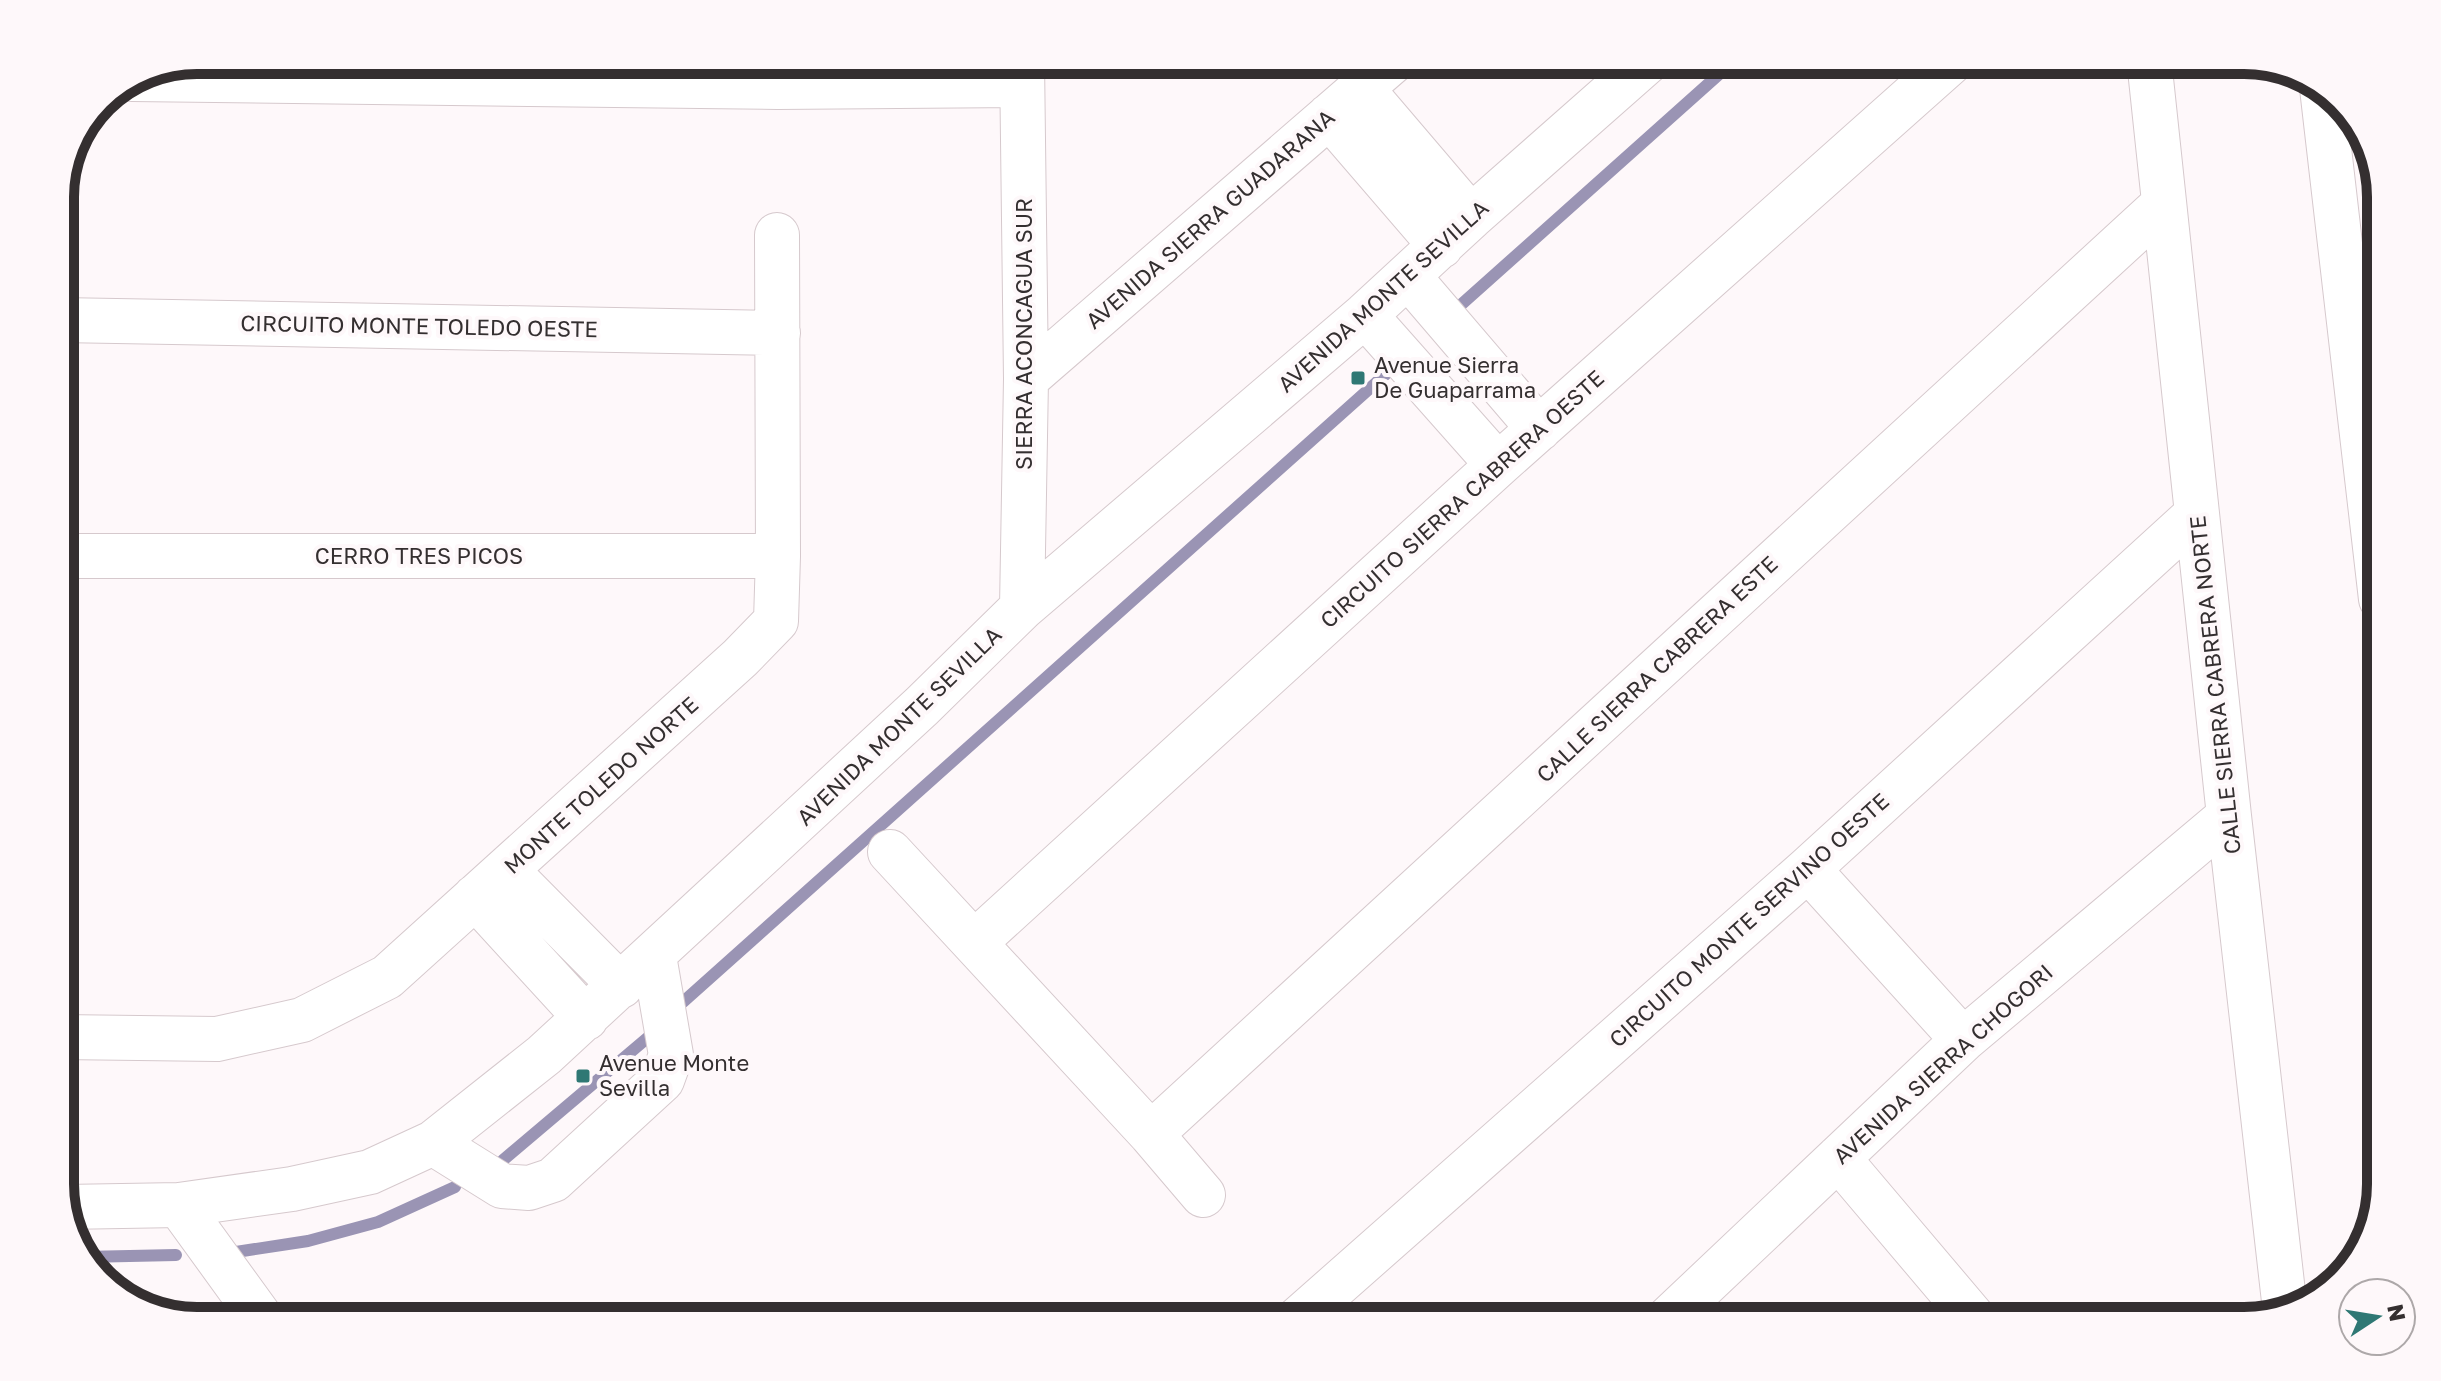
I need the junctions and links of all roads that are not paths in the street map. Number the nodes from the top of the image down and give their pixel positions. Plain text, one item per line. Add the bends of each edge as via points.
1 (778, 74) edge
2 (1022, 74) edge
3 (1378, 74) edge
4 (1633, 74) edge
5 (1937, 74) edge
6 (2150, 74) edge
7 (164, 79) edge
8 (1361, 88) junction
9 (2324, 103) edge
10 (1329, 116) junction
11 (2164, 204) junction
12 (1456, 232) junction
13 (777, 235) dead end
14 (1408, 276) junction
15 (1365, 315) junction
16 (74, 320) edge
17 (778, 333) junction
18 (1026, 379) junction
19 (1539, 429) junction
20 (1498, 465) junction
21 (2367, 478) edge
22 (2197, 514) junction
23 (74, 556) edge
24 (778, 556) junction
25 (1022, 608) junction
26 (2229, 816) junction
27 (890, 852) dead end
28 (1808, 869) junction
29 (491, 884) junction
30 (975, 942) junction
31 (654, 956) junction
32 (621, 986) junction
33 (586, 1018) junction
34 (74, 1037) edge
35 (1963, 1040) junction
36 (1151, 1134) junction
37 (433, 1143) junction
38 (1838, 1158) junction
39 (1203, 1195) dead end
40 (179, 1205) junction
41 (76, 1207) edge
42 (2284, 1300) edge
43 (253, 1307) edge
44 (1312, 1307) edge
45 (1681, 1307) edge
46 (1964, 1307) edge

1 - 7 street
2 - 18 street, SIERRA ACONCAGUA SUR
3 - 8 street, AVENIDA SIERRA GUADARANA
4 - 12 street, AVENIDA MONTE SEVILLA
5 - 19 street, CIRCUITO SIERRA CABRERA OESTE
6 - 11 street, CALLE SIERRA CABRERA NORTE
8 - 10 street, AVENIDA SIERRA GUADARANA
8 - 12 street
9 - 21 street
10 - 12 street
10 - 18 street, AVENIDA SIERRA GUADARANA
11 - 22 street, CALLE SIERRA CABRERA NORTE
11 - 36 street, CALLE SIERRA CABRERA ESTE
12 - 14 street, AVENIDA MONTE SEVILLA
13 - 17 street, MONTE TOLEDO NORTE
14 - 15 street, AVENIDA MONTE SEVILLA
14 - 19 street
15 - 20 street
15 - 25 street, AVENIDA MONTE SEVILLA
16 - 17 street, CIRCUITO MONTE TOLEDO OESTE
17 - 24 street, MONTE TOLEDO NORTE
18 - 25 street, SIERRA ACONCAGUA SUR
19 - 20 street, CIRCUITO SIERRA CABRERA OESTE
20 - 30 street, CIRCUITO SIERRA CABRERA OESTE
22 - 26 street, CALLE SIERRA CABRERA NORTE
22 - 28 street, CIRCUITO MONTE SERVINO OESTE
23 - 24 street, CERRO TRES PICOS
24 - 29 street, MONTE TOLEDO NORTE via 776,621
25 - 31 street, AVENIDA MONTE SEVILLA
26 - 35 street, AVENIDA SIERRA CHOGORI
26 - 42 street, CALLE SIERRA CABRERA NORTE
27 - 30 street
28 - 35 street
28 - 44 street, CIRCUITO MONTE SERVINO OESTE
29 - 32 street
29 - 33 street
29 - 34 street, MONTE TOLEDO NORTE via 387,977 302,1020 217,1039
30 - 36 street
31 - 32 street, AVENIDA MONTE SEVILLA
31 - 37 street via 671,1055 662,1080 553,1180 529,1188 502,1186
32 - 33 street, AVENIDA MONTE SEVILLA
33 - 37 street, AVENIDA MONTE SEVILLA
35 - 38 street, AVENIDA SIERRA CHOGORI
36 - 39 street
37 - 40 street, AVENIDA MONTE SEVILLA via 370,1172
38 - 45 street, AVENIDA SIERRA CHOGORI
38 - 46 street
40 - 41 street, AVENIDA MONTE SEVILLA
40 - 43 street

